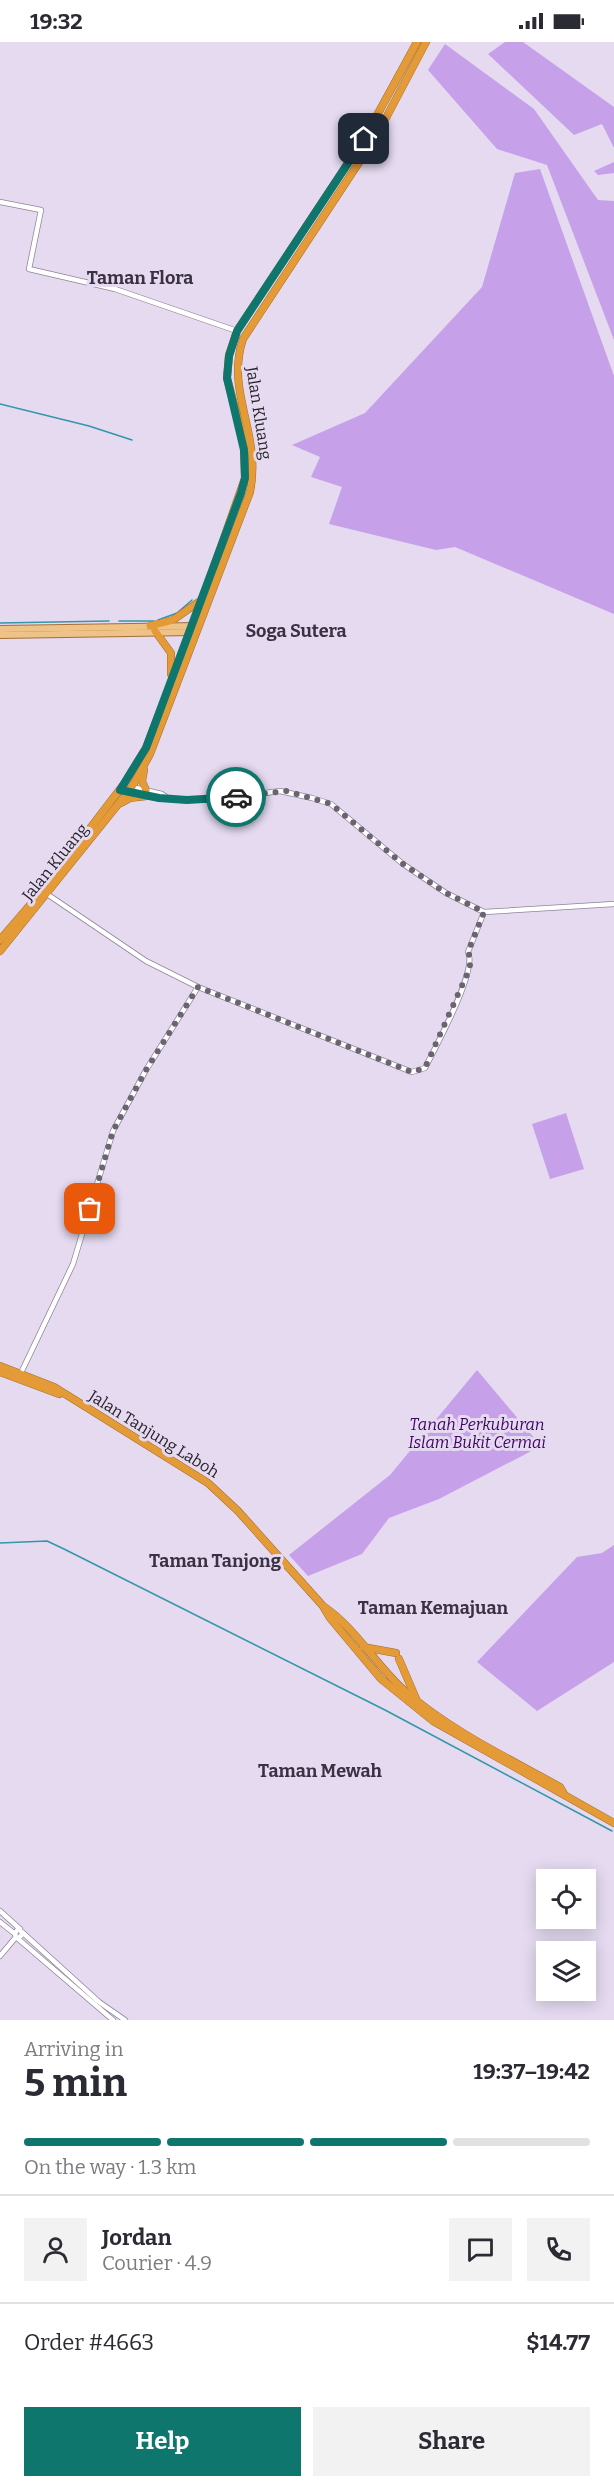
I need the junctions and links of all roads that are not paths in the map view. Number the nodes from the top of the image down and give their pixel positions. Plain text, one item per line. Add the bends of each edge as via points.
1 (417, 42) edge
2 (426, 42) edge
3 (0, 202) edge
4 (237, 331) junction
5 (204, 598) junction
6 (0, 629) edge
7 (153, 629) junction
8 (195, 629) junction
9 (0, 635) edge
10 (170, 686) junction
11 (150, 754) junction
12 (126, 788) junction
13 (147, 793) junction
14 (115, 808) junction
15 (44, 893) junction
16 (614, 904) edge
17 (484, 912) junction
18 (0, 940) edge
19 (0, 951) edge
20 (198, 987) junction
21 (0, 1366) edge
22 (0, 1372) edge
23 (20, 1376) junction
24 (323, 1606) junction
25 (363, 1647) junction
26 (417, 1701) junction
27 (564, 1794) junction
28 (614, 1823) edge
29 (0, 1911) edge
30 (0, 1922) edge
31 (22, 1931) junction
32 (17, 1936) junction
33 (0, 1956) edge
34 (112, 2020) edge
35 (125, 2020) edge

1 - 4 highway, Jalan Kluang via 364,139
2 - 8 highway, Jalan Kluang via 377,135 243,339 237,376 253,445 253,476
3 - 4 street via 41,210 29,269 115,289
4 - 5 highway, Jalan Kluang via 227,378 244,442 245,478
5 - 7 highway
5 - 8 highway, Jalan Kluang
6 - 7 main road
7 - 8 main road
7 - 9 main road
7 - 10 highway via 171,653
8 - 10 highway, Jalan Kluang
8 - 11 highway, Jalan Kluang
10 - 12 highway, Jalan Kluang
11 - 12 highway, Jalan Kluang
11 - 13 highway via 142,778
12 - 13 street
12 - 14 highway, Jalan Kluang
12 - 15 highway, Jalan Kluang
13 - 14 highway
13 - 17 street via 169,799 215,800 280,790 331,804 403,864 446,893
14 - 15 highway, Jalan Kluang
15 - 18 highway, Jalan Kluang
15 - 19 highway, Jalan Kluang
15 - 20 street via 146,961
16 - 17 street
17 - 20 street via 468,952 469,970 425,1068 418,1071 398,1068
20 - 23 street via 113,1131 74,1262
21 - 23 highway, Jalan Tanjung Laboh
22 - 23 highway, Jalan Tanjung Laboh
23 - 24 highway, Jalan Tanjung Laboh via 64,1395 216,1489
24 - 25 highway, Jalan Tanjung Laboh
24 - 27 highway, Jalan Tanjung Laboh via 376,1674 398,1694 460,1738
25 - 26 highway, Jalan Tanjung Laboh
25 - 26 highway via 398,1656
26 - 27 highway, Jalan Tanjung Laboh via 462,1732 560,1787
27 - 28 highway, Jalan Tanjung Laboh
29 - 31 street
30 - 32 street
31 - 32 street
31 - 35 street via 99,2002
32 - 33 street
32 - 34 street

